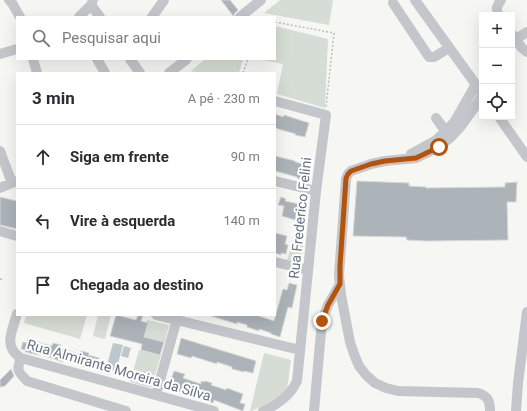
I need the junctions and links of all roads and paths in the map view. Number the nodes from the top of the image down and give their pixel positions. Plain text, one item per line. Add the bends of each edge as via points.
1 (9, 0) edge
2 (164, 0) edge
3 (261, 0) edge
4 (415, 0) edge
5 (501, 0) edge
6 (92, 2) edge
7 (393, 3) dead end
8 (497, 12) edge
9 (19, 16) edge
10 (80, 16) edge
11 (99, 16) edge
12 (153, 16) edge
13 (241, 16) edge
14 (276, 22) edge
15 (527, 32) edge
16 (515, 36) edge
17 (515, 38) edge
18 (449, 48) junction
19 (16, 49) edge
20 (527, 52) edge
21 (0, 54) edge
22 (32, 60) edge
23 (98, 60) edge
24 (131, 60) edge
25 (186, 60) edge
26 (248, 60) edge
27 (37, 72) edge
28 (104, 72) edge
29 (139, 72) edge
30 (170, 72) edge
31 (243, 72) edge
32 (476, 84) junction
33 (479, 89) edge
34 (479, 99) edge
35 (276, 101) edge
36 (326, 115) junction
37 (436, 118) dead end
38 (501, 120) edge
39 (448, 135) junction
40 (0, 150) edge
41 (527, 157) edge
42 (405, 159) junction
43 (276, 181) edge
44 (14, 182) edge
45 (0, 188) edge
46 (316, 191) junction
47 (0, 231) edge
48 (16, 236) edge
49 (276, 262) edge
50 (308, 270) junction
51 (0, 278) edge
52 (4, 280) dead end
53 (340, 284) junction
54 (527, 312) edge
55 (16, 316) edge
56 (163, 316) edge
57 (178, 318) edge
58 (300, 350) junction
59 (21, 358) junction
60 (156, 395) junction
61 (126, 411) edge
62 (214, 411) edge
63 (263, 411) edge
64 (314, 411) edge
65 (490, 411) edge
66 (516, 411) edge

1 - 9 street
2 - 12 street
3 - 13 street
4 - 18 street
5 - 8 street via 496,8
6 - 10 street
6 - 11 street
7 - 18 street via 429,57 434,57
14 - 36 path via 334,33
15 - 16 street
17 - 20 street
18 - 32 street
19 - 21 street
22 - 27 street
23 - 28 street
24 - 29 street
25 - 30 street
26 - 31 path
32 - 33 street
32 - 39 street
34 - 39 street via 466,120
35 - 36 street
36 - 46 street, Rua Frederico Felini
37 - 39 street
38 - 41 street
39 - 42 street
39 - 42 street via 439,147 416,158
40 - 44 street
42 - 53 street via 371,164 348,174
43 - 46 street
44 - 45 street
46 - 50 street, Rua Frederico Felini
47 - 48 street
49 - 50 street
50 - 58 street, Rua Frederico Felini
51 - 52 path
53 - 64 street via 322,321
53 - 65 street via 354,354 359,366 375,383 398,391 483,394 488,398
54 - 66 street
55 - 59 street, Rua Almirante Moreira da Silva via 11,334 11,347
56 - 57 street
57 - 58 street
57 - 60 street
58 - 63 street, Rua Frederico Felini via 297,381 282,401
59 - 60 street, Rua Almirante Moreira da Silva
59 - 61 street via 18,372 27,381
60 - 62 street, Rua Almirante Moreira da Silva

